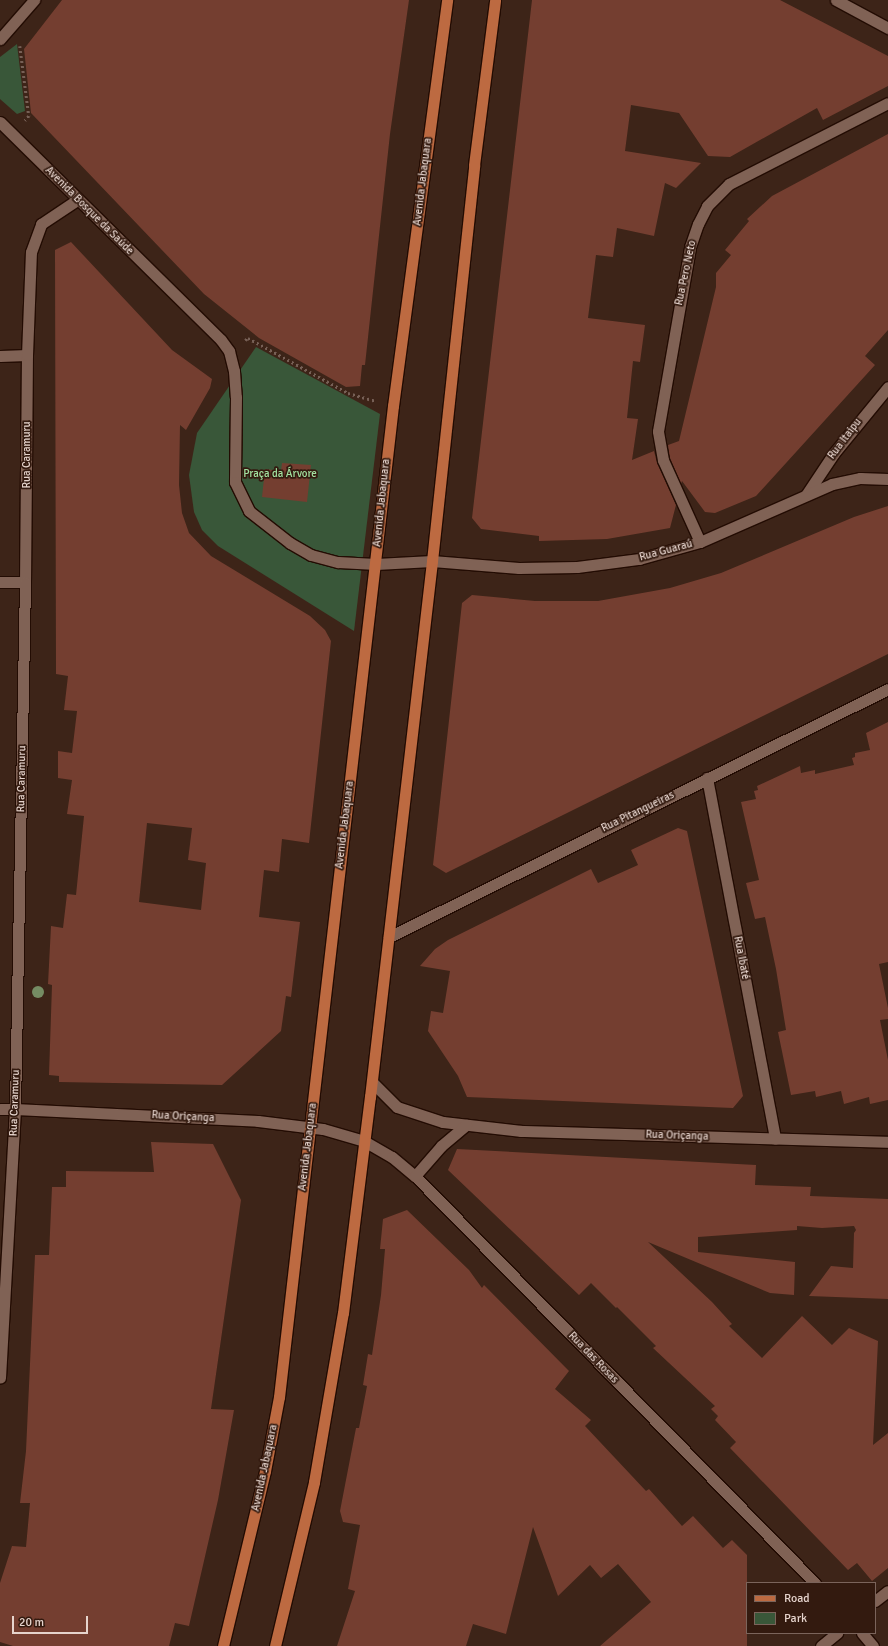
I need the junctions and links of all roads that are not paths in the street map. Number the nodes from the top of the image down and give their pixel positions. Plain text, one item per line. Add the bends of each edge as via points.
1 (34, 0) edge
2 (447, 0) edge
3 (495, 0) edge
4 (836, 0) edge
5 (888, 28) edge
6 (0, 39) edge
7 (888, 103) edge
8 (0, 122) edge
9 (77, 200) junction
10 (229, 351) joint
11 (27, 355) junction
12 (0, 356) edge
13 (888, 387) edge
14 (888, 479) edge
15 (806, 495) junction
16 (700, 542) junction
17 (432, 561) junction
18 (376, 564) junction
19 (0, 582) edge
20 (25, 582) junction
21 (888, 689) edge
22 (707, 778) junction
23 (389, 937) junction
24 (372, 1082) junction
25 (0, 1109) edge
26 (15, 1109) junction
27 (466, 1125) junction
28 (310, 1127) junction
29 (775, 1138) junction
30 (364, 1141) junction
31 (888, 1142) edge
32 (415, 1176) junction
33 (0, 1378) edge
34 (814, 1582) edge
35 (888, 1591) edge
36 (876, 1601) edge
37 (836, 1634) edge
38 (863, 1634) edge
39 (223, 1646) edge
40 (275, 1646) edge
41 (822, 1646) edge
42 (873, 1646) edge

1 - 6 street
2 - 18 main road, Avenida Jabaquara via 393,406
3 - 17 main road via 474,165
4 - 5 street
7 - 16 street, Rua Pero Neto via 729,184 707,206 698,224 690,247 658,431 663,460
8 - 9 street, Avenida Bosque da Saúde
9 - 10 street, Avenida Bosque da Saúde via 221,340
9 - 11 street, Rua Caramuru via 42,224 36,236 29,276
10 - 18 street, Rua Guaraú via 236,397 235,482 249,511 271,530 311,555 338,562
11 - 12 street
11 - 20 street, Rua Caramuru
13 - 15 street, Rua Itaipu via 834,453
14 - 15 street, Rua Guaraú via 860,478 832,484
15 - 16 street, Rua Guaraú
16 - 17 street, Rua Guaraú via 639,559 577,567 519,568
17 - 18 street, Rua Guaraú
17 - 23 main road
18 - 28 main road, Avenida Jabaquara
19 - 20 street
20 - 26 street, Rua Caramuru
21 - 22 street, Rua Pitangueiras
22 - 23 street, Rua Pitangueiras
22 - 29 street, Rua Ibaté
23 - 24 main road
24 - 27 street, Rua Oriçanga via 397,1107 443,1122
24 - 30 main road
25 - 26 street, Rua Oriçanga
26 - 28 street, Rua Oriçanga via 258,1121
26 - 33 street, Rua Caramuru
27 - 29 street, Rua Oriçanga via 521,1131
27 - 32 street via 441,1146
28 - 30 street, Rua Oriçanga
28 - 39 main road, Avenida Jabaquara via 279,1397 264,1478
29 - 31 street, Rua Oriçanga
30 - 32 street, Rua das Rosas via 388,1154
30 - 40 main road via 343,1313 321,1444 292,1583
32 - 34 street, Rua das Rosas
35 - 36 street
37 - 41 street
38 - 42 street

